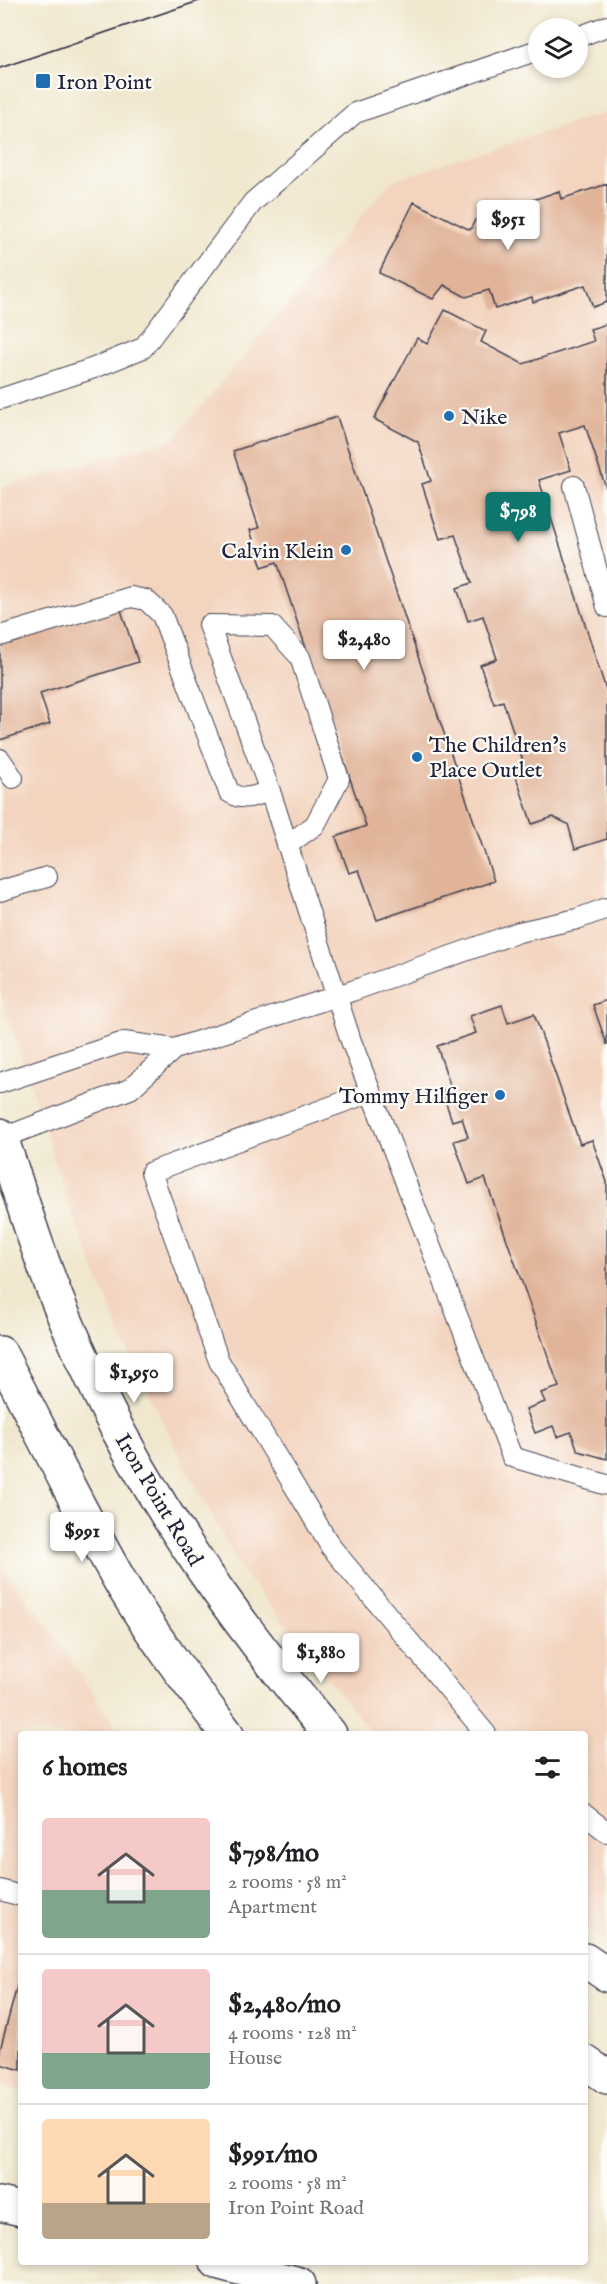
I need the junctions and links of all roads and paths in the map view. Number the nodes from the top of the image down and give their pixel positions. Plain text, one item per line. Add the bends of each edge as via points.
1 (607, 26) edge
2 (588, 33) edge
3 (528, 53) edge
4 (0, 399) edge
5 (574, 486) dead end
6 (607, 607) edge
7 (0, 636) edge
8 (0, 759) edge
9 (13, 778) dead end
10 (270, 791) junction
11 (287, 845) junction
12 (47, 877) dead end
13 (0, 891) edge
14 (607, 908) edge
15 (336, 994) junction
16 (174, 1049) junction
17 (0, 1083) edge
18 (371, 1092) junction
19 (0, 1137) edge
20 (0, 1353) edge
21 (607, 1485) edge
22 (225, 1731) edge
23 (327, 1731) edge
24 (484, 1731) edge
25 (588, 1817) edge
26 (607, 1832) edge
27 (0, 1890) edge
28 (18, 1895) edge
29 (588, 1962) edge
30 (607, 1975) edge
31 (588, 2064) edge
32 (607, 2077) edge
33 (0, 2204) edge
34 (18, 2208) edge
35 (228, 2265) edge
36 (299, 2284) edge

1 - 2 lane
3 - 4 lane via 355,113 253,202 143,348 94,369
5 - 6 lane
7 - 10 lane via 131,597 146,600 162,615 229,792 237,798 247,798
8 - 9 lane
10 - 11 lane
10 - 11 lane via 209,625 272,626 300,657 339,779 315,825
11 - 15 lane
12 - 13 lane
14 - 15 lane via 519,932
15 - 16 lane
15 - 18 lane
16 - 17 lane via 124,1042
16 - 19 lane via 130,1089
18 - 21 lane via 512,1457
18 - 24 lane via 151,1172 219,1361 331,1547
19 - 23 main road, Iron Point Road via 39,1253 102,1399 210,1582 273,1667
20 - 22 main road via 60,1473 125,1589
25 - 26 lane
27 - 28 lane
29 - 30 main road
31 - 32 main road
33 - 34 main road
35 - 36 main road

